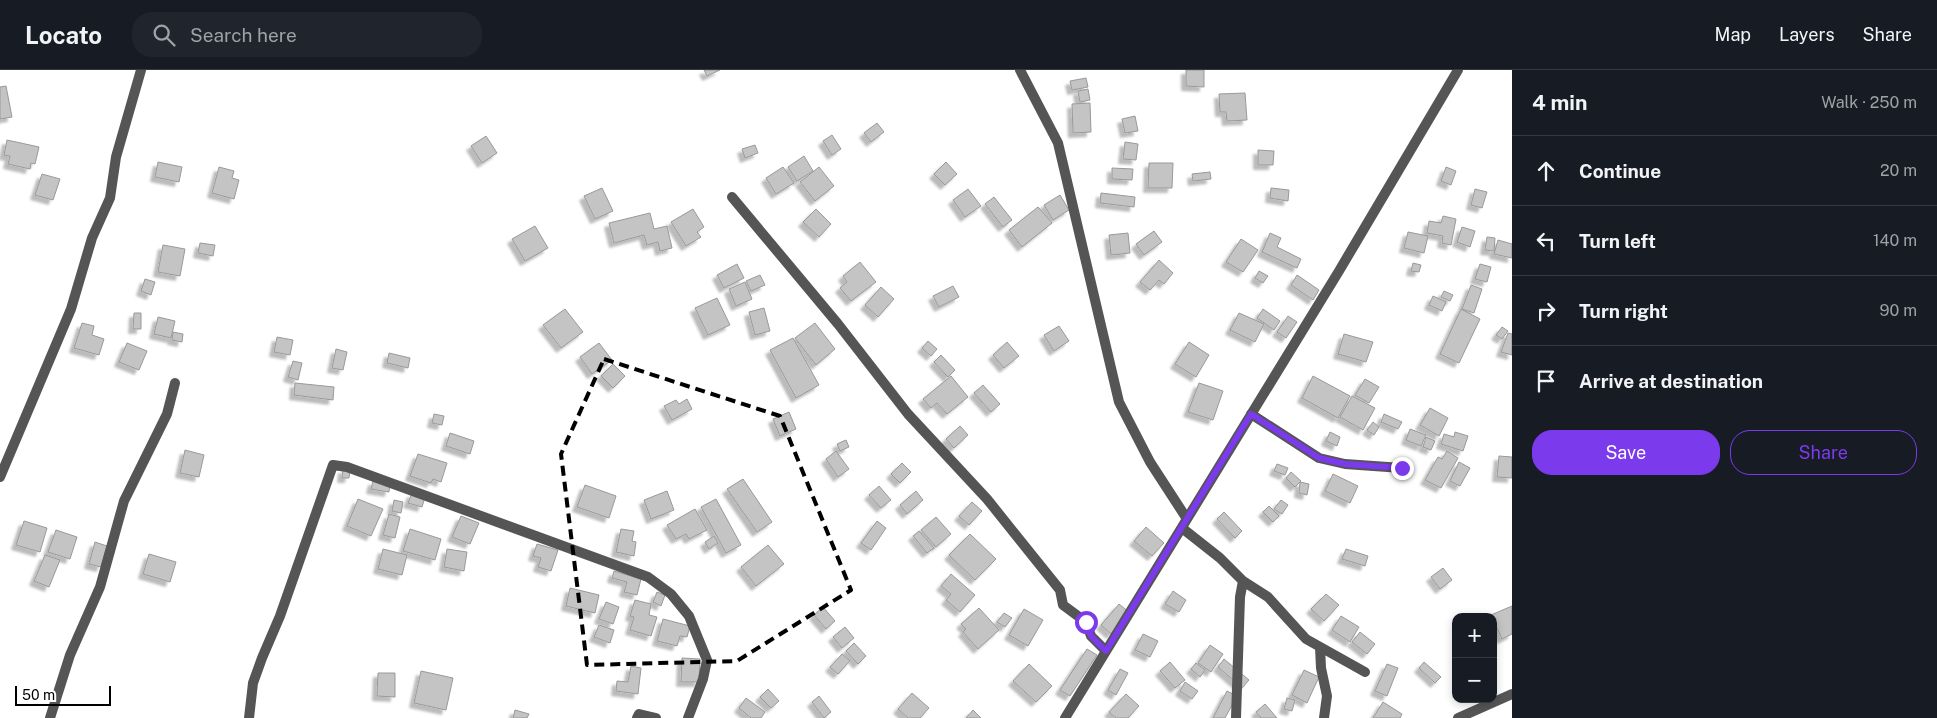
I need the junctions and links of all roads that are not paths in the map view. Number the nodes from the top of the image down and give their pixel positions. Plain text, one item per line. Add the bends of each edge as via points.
1 (141, 70) edge
2 (1020, 70) edge
3 (1458, 70) edge
4 (732, 197) dead end
5 (175, 383) dead end
6 (1251, 414) junction
7 (1402, 468) dead end
8 (0, 477) edge
9 (1184, 524) junction
10 (1243, 581) junction
11 (1320, 647) junction
12 (1106, 651) junction
13 (1365, 672) dead end
14 (1512, 694) edge
15 (50, 718) edge
16 (249, 718) edge
17 (637, 718) edge
18 (656, 718) edge
19 (688, 718) edge
20 (1066, 718) edge
21 (1236, 718) edge
22 (1324, 718) edge
23 (1458, 718) edge

1 - 8 street via 116,157 110,198 92,238 71,309
2 - 9 street via 1058,143 1119,402
3 - 6 street
4 - 12 street via 908,414 987,499 1060,590 1063,605 1086,622 1091,636
5 - 15 street via 167,414 124,501 100,587 70,655
6 - 7 street via 1319,458 1345,464
6 - 9 street
9 - 10 street
9 - 12 street
10 - 11 street via 1268,597 1306,638
10 - 21 street
11 - 13 street
11 - 22 street via 1327,696
12 - 20 street
14 - 23 street
16 - 19 street via 253,683 333,465 648,577 670,594 689,616 707,660
17 - 18 street via 639,714

